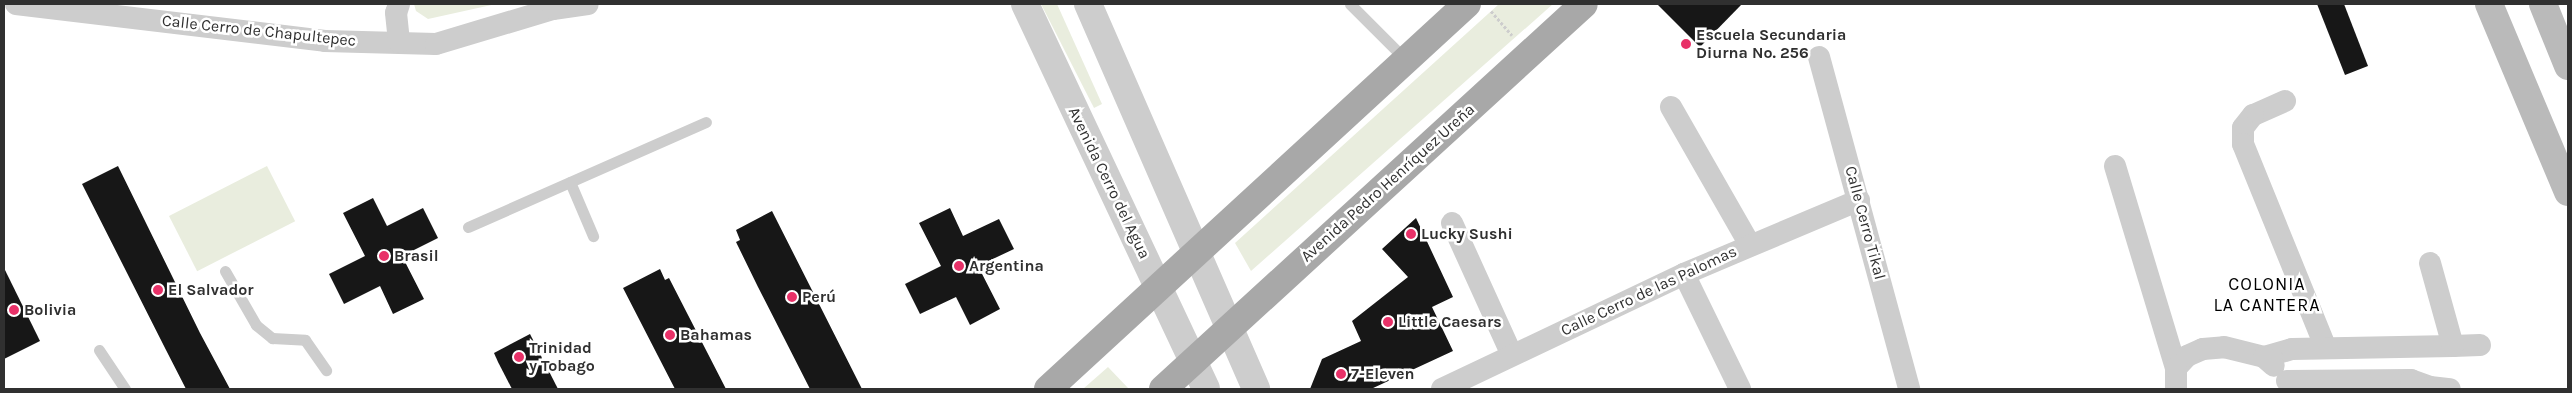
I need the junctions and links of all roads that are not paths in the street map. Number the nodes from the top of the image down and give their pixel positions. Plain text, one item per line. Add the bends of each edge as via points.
1 (16, 4) edge
2 (399, 4) edge
3 (588, 4) edge
4 (1025, 4) edge
5 (1088, 4) edge
6 (1350, 4) edge
7 (1467, 4) edge
8 (1584, 4) edge
9 (2489, 4) edge
10 (2543, 4) edge
11 (399, 42) junction
12 (1819, 57) dead end
13 (1406, 60) junction
14 (2568, 66) edge
15 (2285, 100) dead end
16 (1671, 107) dead end
17 (706, 122) dead end
18 (2115, 166) dead end
19 (570, 182) junction
20 (2568, 192) edge
21 (1859, 200) junction
22 (1452, 223) dead end
23 (468, 227) dead end
24 (592, 236) dead end
25 (1750, 245) junction
26 (1196, 252) junction
27 (2430, 263) dead end
28 (225, 271) dead end
29 (1684, 274) junction
30 (1159, 287) junction
31 (1228, 329) junction
32 (2166, 331) junction
33 (2480, 345) dead end
34 (2453, 346) junction
35 (2326, 348) junction
36 (2203, 349) junction
37 (99, 350) dead end
38 (1512, 355) junction
39 (1192, 363) junction
40 (326, 370) dead end
41 (2279, 374) edge
42 (2176, 378) edge
43 (125, 389) edge
44 (1048, 389) edge
45 (1163, 389) edge
46 (1206, 389) edge
47 (1256, 389) edge
48 (1442, 389) edge
49 (1740, 389) edge
50 (1909, 389) edge
51 (2435, 389) edge

1 - 11 street, Calle Cerro de Chapultepec via 324,41
2 - 11 street via 396,13
3 - 11 street, Calle Cerro de Chapultepec via 553,9 436,44
4 - 30 street, Avenida Cerro del Agua
5 - 26 street
6 - 13 lane
7 - 13 main road
8 - 31 main road, Avenida Pedro Henríquez Ureña
9 - 20 main road
10 - 14 main road
12 - 21 street, Calle Cerro Tikal
13 - 26 main road
15 - 35 street via 2253,115 2243,128 2243,144
16 - 25 street
17 - 19 lane
18 - 32 street
19 - 23 lane
19 - 24 lane
21 - 25 street, Calle Cerro de las Palomas
21 - 50 street, Calle Cerro Tikal
22 - 38 street
25 - 29 street, Calle Cerro de las Palomas
26 - 30 main road
26 - 31 street
27 - 34 street
28 - 40 lane via 256,324 272,338 305,340
29 - 38 street, Calle Cerro de las Palomas
29 - 49 street
30 - 39 street, Avenida Cerro del Agua
30 - 44 main road
31 - 39 main road, Avenida Pedro Henríquez Ureña
31 - 47 street
32 - 36 street
32 - 42 street
33 - 34 street
34 - 35 street
35 - 41 street via 2292,349
36 - 41 street via 2224,347
36 - 42 street via 2187,356
37 - 43 lane
38 - 48 street, Calle Cerro de las Palomas
39 - 45 main road, Avenida Pedro Henríquez Ureña
39 - 46 street, Avenida Cerro del Agua
41 - 51 street via 2411,380

